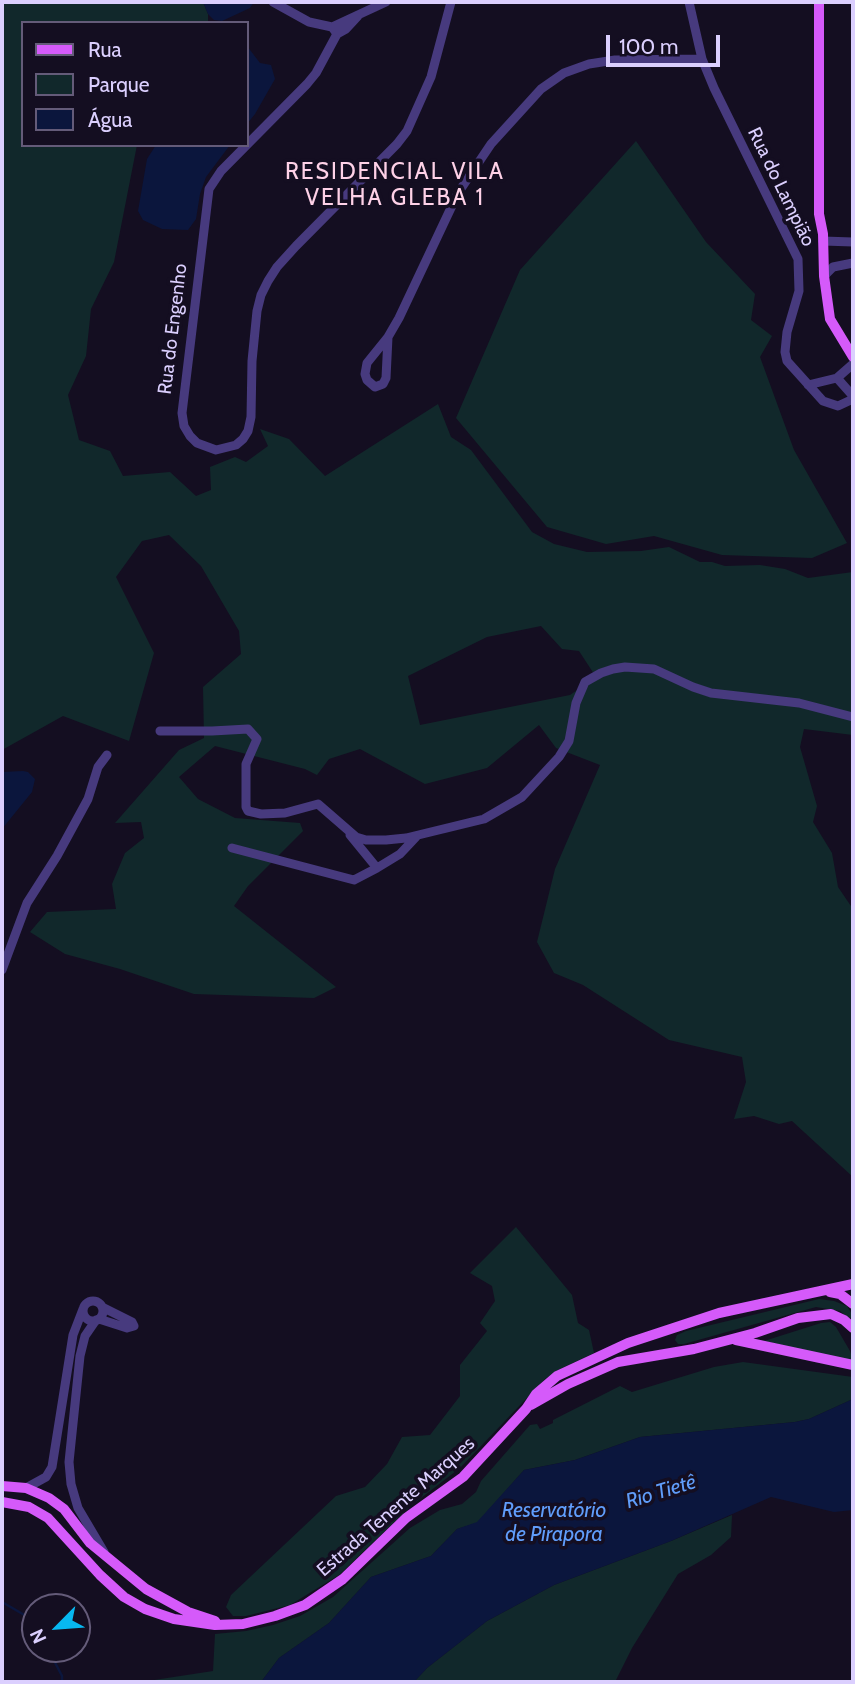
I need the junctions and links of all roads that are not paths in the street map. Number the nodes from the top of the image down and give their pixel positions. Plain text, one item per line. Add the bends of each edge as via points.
1 (273, 2) edge
2 (386, 2) edge
3 (451, 2) edge
4 (689, 2) edge
5 (697, 2) edge
6 (819, 2) edge
7 (692, 22) junction
8 (334, 30) junction
9 (702, 59) junction
10 (248, 144) edge
11 (245, 147) edge
12 (823, 241) junction
13 (853, 242) edge
14 (853, 263) edge
15 (824, 276) junction
16 (388, 337) junction
17 (853, 357) edge
18 (853, 364) edge
19 (837, 378) junction
20 (808, 385) junction
21 (853, 397) edge
22 (853, 717) edge
23 (160, 731) dead end
24 (107, 755) dead end
25 (344, 828) junction
26 (418, 835) junction
27 (232, 848) dead end
28 (377, 868) junction
29 (2, 970) edge
30 (853, 1284) edge
31 (816, 1292) junction
32 (853, 1304) edge
33 (102, 1307) junction
34 (83, 1309) junction
35 (719, 1313) junction
36 (97, 1319) junction
37 (853, 1328) edge
38 (733, 1339) junction
39 (681, 1352) junction
40 (853, 1365) edge
41 (526, 1409) junction
42 (2, 1486) edge
43 (26, 1488) junction
44 (2, 1502) edge
45 (106, 1557) junction
46 (230, 1625) junction

1 - 8 street
2 - 8 street via 358,16 346,29
3 - 11 street, Rua do Engenho via 431,77 407,131 276,267 261,295 252,361 251,417 243,439 216,450 190,436 182,406 209,190
4 - 7 street, Rua do Lampião
5 - 7 street
6 - 12 main road
7 - 9 street, Rua do Lampião
8 - 10 street, Rua do Engenho via 322,63 307,84
9 - 16 street via 589,64 564,73 541,89 491,144 458,193
9 - 20 street, Rua do Lampião via 798,259 799,291 785,352 793,370
12 - 13 street
12 - 15 main road
14 - 15 street via 833,267
15 - 17 main road via 830,319
16 - 16 street via 366,367 367,380 375,387 386,378
18 - 19 street
19 - 20 street
19 - 21 street
20 - 21 street, Rua do Lampião via 831,404 843,405
22 - 26 street via 799,703 711,693 654,669 613,669 585,682 569,741 522,797 484,819
23 - 25 street via 248,729 257,739 246,764 248,811 285,813 318,804
24 - 29 street via 98,767 88,799 27,903
25 - 26 street via 366,839
25 - 28 street
26 - 28 street via 400,854
27 - 28 street via 354,880
30 - 31 main road, Estrada Tenente Marques
31 - 32 main road via 839,1294
31 - 35 main road, Estrada Tenente Marques
33 - 34 street via 92,1301
33 - 36 street
33 - 36 street via 134,1326
34 - 36 street via 88,1319
34 - 43 street via 73,1335 52,1467 46,1477
35 - 39 main road via 672,1332 670,1340
35 - 41 main road, Estrada Tenente Marques via 628,1343 571,1369 547,1383
36 - 45 street via 80,1356 69,1462 78,1508
37 - 38 main road via 836,1316 820,1314
38 - 39 main road
38 - 40 main road
39 - 41 main road via 618,1362
41 - 46 main road, Estrada Tenente Marques via 463,1477 406,1518 324,1594 275,1616
42 - 43 main road
43 - 45 main road via 57,1503
44 - 46 main road, Estrada Tenente Marques via 29,1507 48,1518 100,1575 134,1604 174,1619
45 - 46 main road via 160,1598

